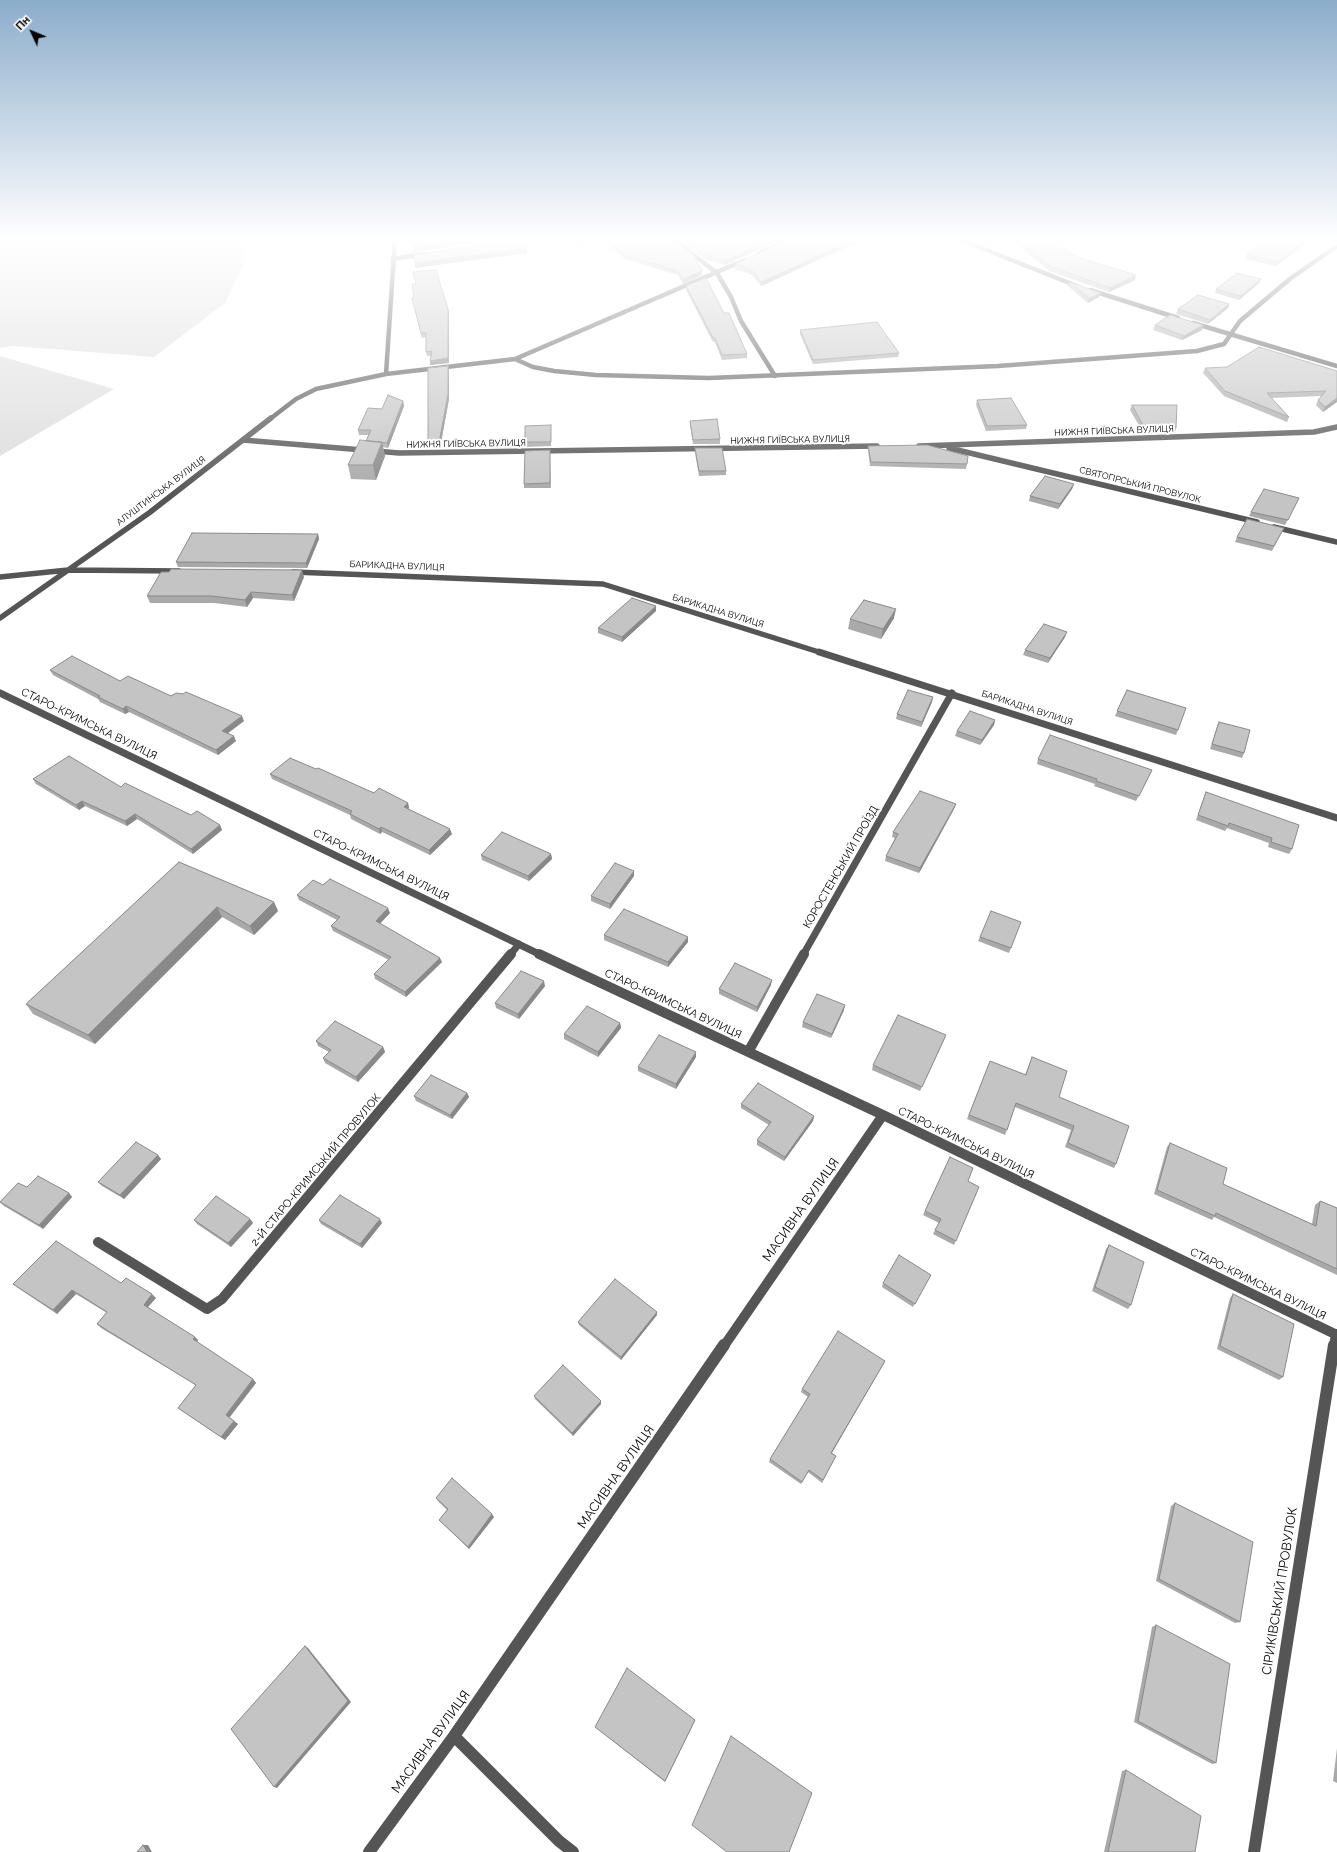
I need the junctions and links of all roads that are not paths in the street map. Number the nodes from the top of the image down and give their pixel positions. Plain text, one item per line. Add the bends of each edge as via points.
1 (389, 325) edge
2 (595, 325) edge
3 (744, 325) edge
4 (1200, 325) edge
5 (1237, 325) edge
6 (1230, 335) junction
7 (515, 360) junction
8 (1337, 366) edge
9 (386, 374) junction
10 (774, 376) junction
11 (1337, 427) edge
12 (243, 440) junction
13 (938, 445) junction
14 (882, 446) edge
15 (914, 446) edge
16 (1260, 523) edge
17 (1268, 525) edge
18 (1337, 542) edge
19 (68, 570) junction
20 (185, 571) edge
21 (286, 572) edge
22 (0, 577) edge
23 (0, 618) edge
24 (0, 693) edge
25 (952, 693) junction
26 (1337, 818) edge
27 (519, 944) junction
28 (748, 1052) junction
29 (884, 1115) junction
30 (98, 1242) dead end
31 (1337, 1334) edge
32 (454, 1736) junction
33 (369, 1852) edge
34 (573, 1852) edge
35 (1254, 1852) edge

1 - 9 street
2 - 7 street
3 - 10 street
4 - 6 street
5 - 6 street
6 - 8 street
6 - 10 street via 1224,344 1197,351 998,366
7 - 9 street, АЛУШТИНСЬКА ВУЛИЦЯ
7 - 10 street via 533,367 596,375 709,378
9 - 12 street, АЛУШТИНСЬКА ВУЛИЦЯ via 305,393
11 - 13 street, НИЖНЯ ГИЇВСЬКА ВУЛИЦЯ via 1314,432
12 - 14 street, НИЖНЯ ГИЇВСЬКА ВУЛИЦЯ via 399,453
12 - 19 street, АЛУШТИНСЬКА ВУЛИЦЯ via 149,513
13 - 15 street, НИЖНЯ ГИЇВСЬКА ВУЛИЦЯ
13 - 16 street, СВЯТОГІРСЬКИЙ ПРОВУЛОК
17 - 18 street
19 - 20 street
19 - 22 street
19 - 23 street, АЛУШТИНСЬКА ВУЛИЦЯ
21 - 25 street, БАРИКАДНА ВУЛИЦЯ via 603,584
24 - 27 street, СТАРО-КРИМСЬКА ВУЛИЦЯ
25 - 26 street, БАРИКАДНА ВУЛИЦЯ
25 - 28 street, КОРОСТЕНСЬКИЙ ПРОЇЗД
27 - 28 street, СТАРО-КРИМСЬКА ВУЛИЦЯ
27 - 30 street, 2-Й СТАРО-КРИМСЬКИЙ ПРОВУЛОК via 222,1299 207,1308 197,1304
28 - 29 street, СТАРО-КРИМСЬКА ВУЛИЦЯ
29 - 31 street, СТАРО-КРИМСЬКА ВУЛИЦЯ
29 - 32 street, МАСИВНА ВУЛИЦЯ
31 - 35 street, СІРИКІВСЬКИЙ ПРОВУЛОК
32 - 33 street, МАСИВНА ВУЛИЦЯ
32 - 34 street

